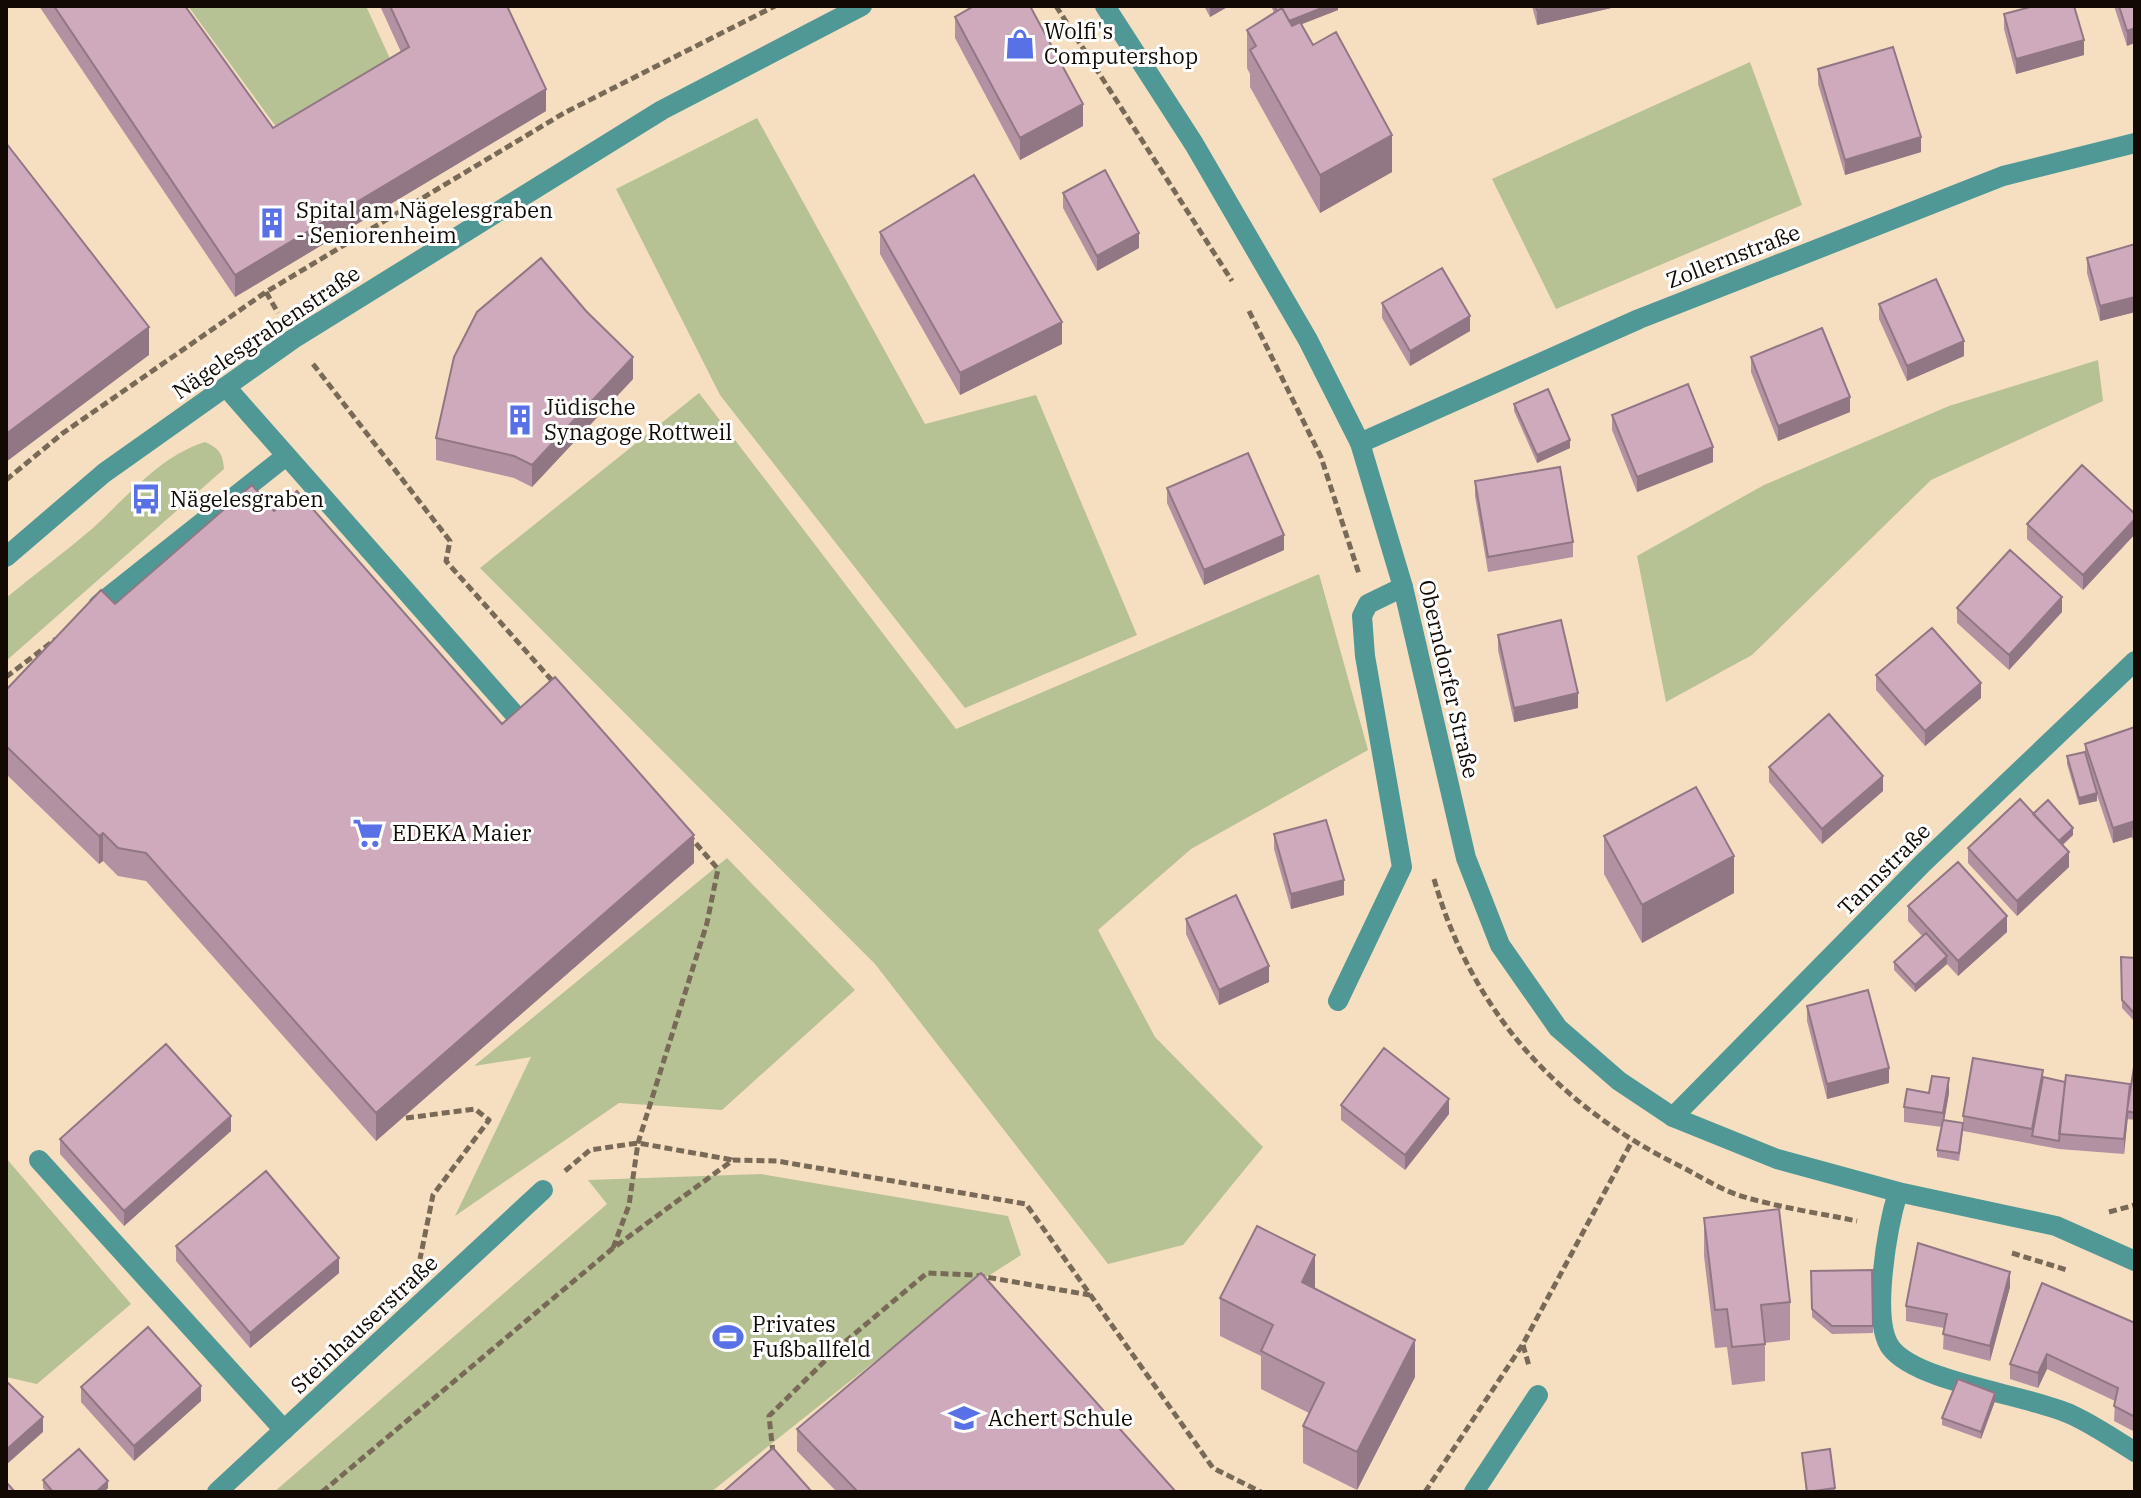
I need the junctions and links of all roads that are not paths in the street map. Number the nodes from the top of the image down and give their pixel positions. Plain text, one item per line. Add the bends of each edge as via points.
1 (862, 6) edge
2 (1105, 6) edge
3 (2135, 143) edge
4 (226, 387) junction
5 (1360, 443) junction
6 (286, 456) junction
7 (6, 557) edge
8 (1403, 587) junction
9 (98, 605) edge
10 (2133, 667) edge
11 (517, 717) edge
12 (1338, 1001) dead end
13 (1673, 1117) junction
14 (39, 1160) dead end
15 (543, 1190) road end
16 (1898, 1192) junction
17 (2135, 1261) edge
18 (1538, 1395) dead end
19 (284, 1430) junction
20 (2135, 1452) edge
21 (217, 1492) edge
22 (1474, 1492) edge

1 - 4 street, Nägelesgrabenstraße via 662,110 293,339
2 - 5 street, Oberndorfer Straße via 1194,144 1308,340
3 - 5 street, Zollernstraße via 2003,176 1639,319
4 - 6 street
4 - 7 street, Nägelesgrabenstraße via 104,473
5 - 8 street, Oberndorfer Straße
6 - 9 street
6 - 11 street
8 - 12 street via 1368,604 1362,616 1402,867
8 - 13 street, Oberndorfer Straße via 1466,858 1500,945 1558,1028 1619,1081
10 - 13 street, Tannstraße via 1923,863
13 - 16 street, Oberndorfer Straße via 1777,1159
14 - 19 street
15 - 19 street, Steinhauserstraße
16 - 17 street, Oberndorfer Straße via 2056,1226
16 - 20 street via 1888,1227 1881,1295 1889,1346 1915,1368 2071,1414
18 - 22 street
19 - 21 street, Steinhauserstraße

